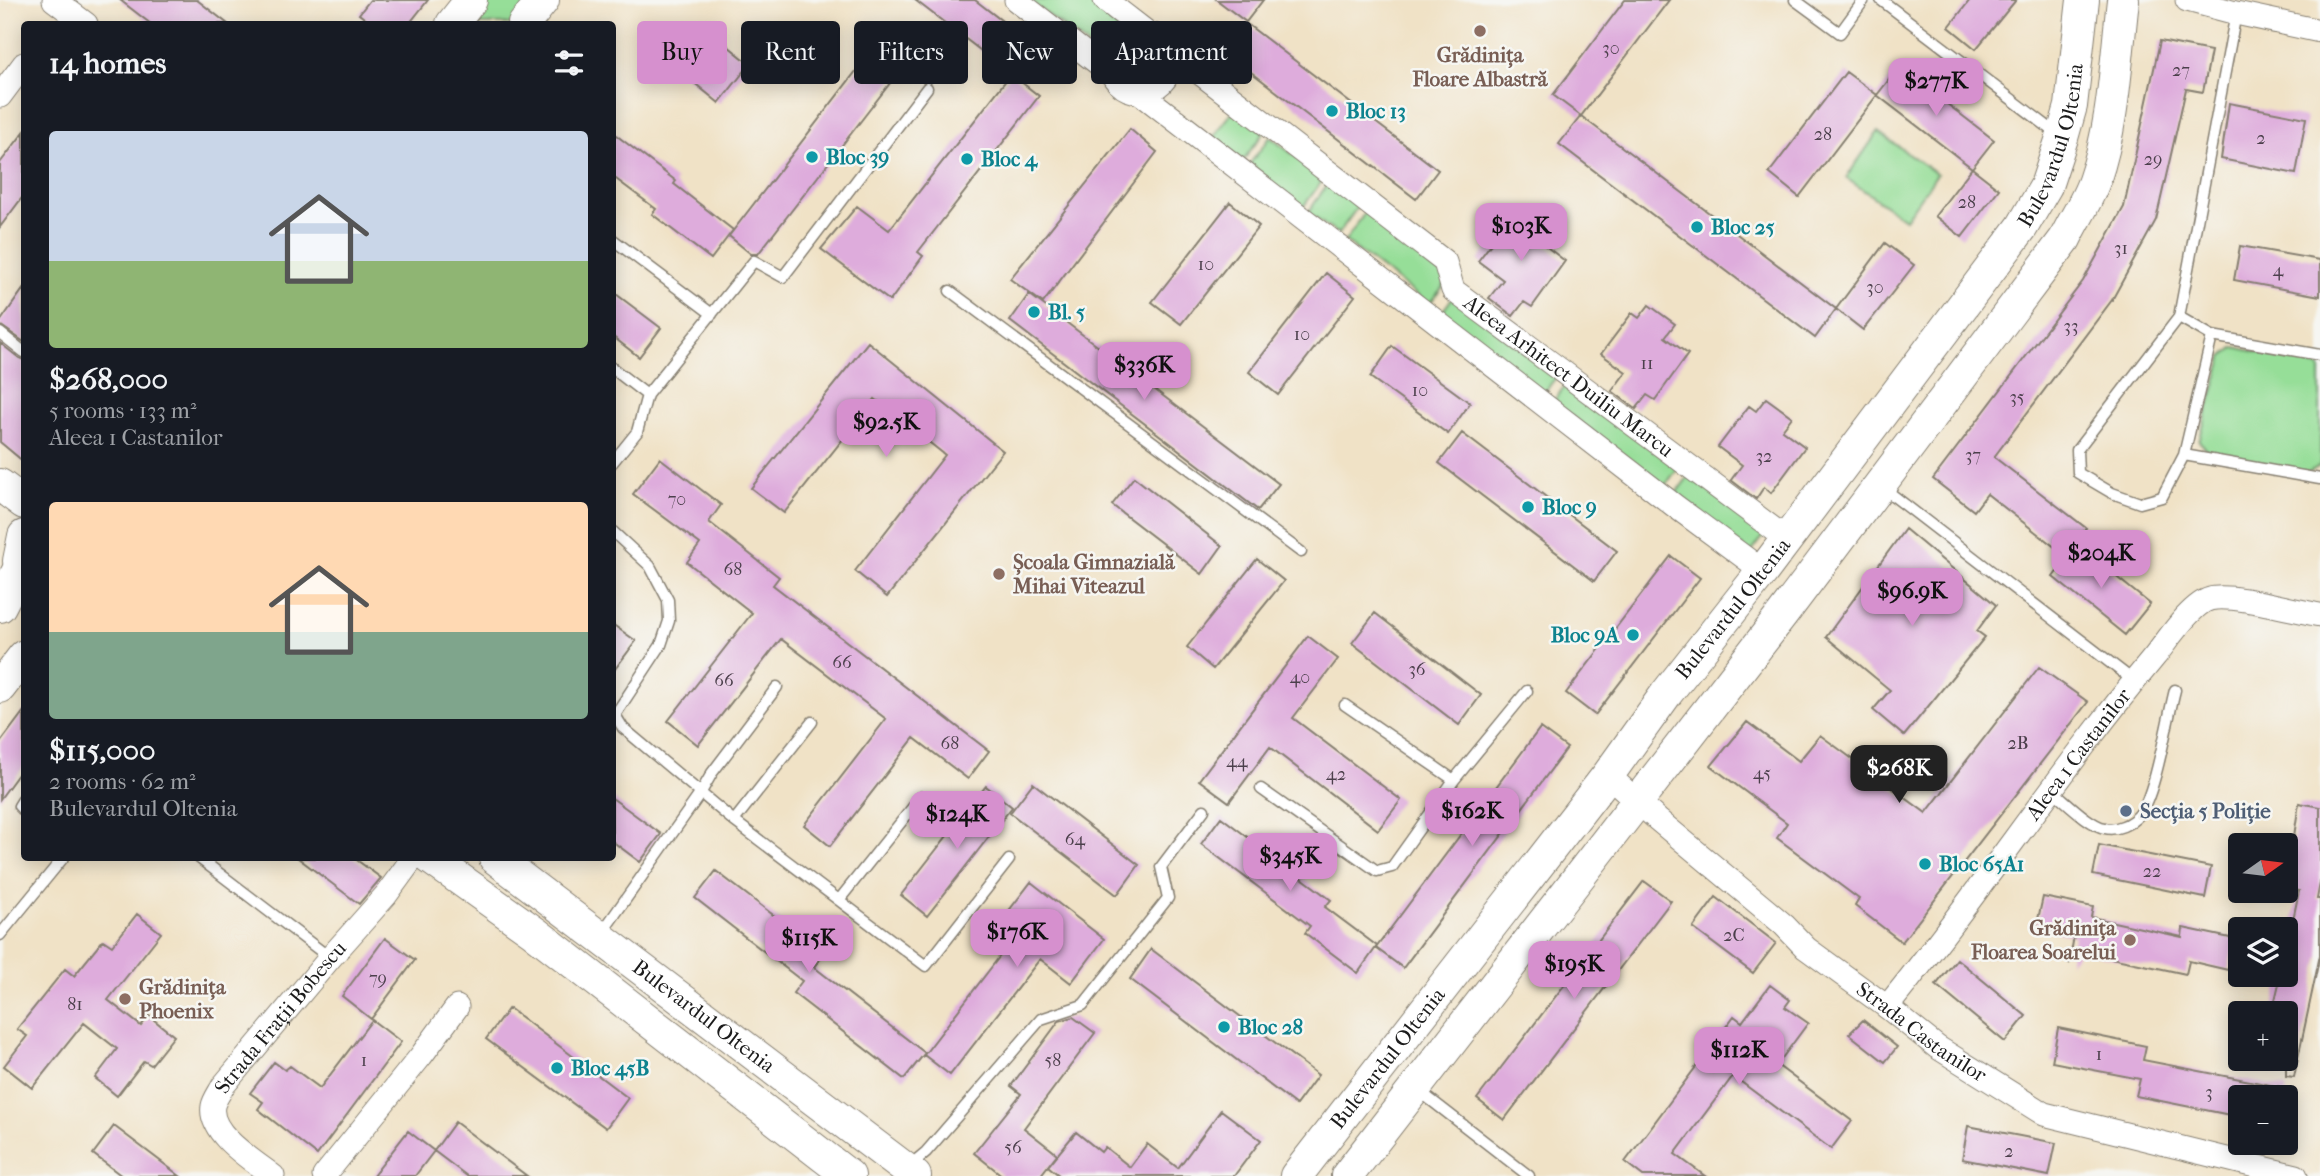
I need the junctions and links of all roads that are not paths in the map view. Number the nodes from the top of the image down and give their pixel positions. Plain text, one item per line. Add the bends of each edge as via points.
1 (471, 0) edge
2 (543, 0) edge
3 (1016, 0) edge
4 (1105, 0) edge
5 (1795, 0) edge
6 (1864, 0) edge
7 (1881, 0) edge
8 (2082, 0) edge
9 (2123, 0) edge
10 (2187, 0) edge
11 (62, 9) edge
12 (2236, 13) junction
13 (81, 21) edge
14 (454, 21) edge
15 (526, 21) edge
16 (1132, 21) edge
17 (2320, 31) edge
18 (1091, 58) edge
19 (21, 68) edge
20 (1119, 84) edge
21 (1159, 84) edge
22 (1214, 84) edge
23 (927, 88) dead end
24 (1139, 92) junction
25 (0, 96) edge
26 (2062, 138) junction
27 (616, 242) edge
28 (950, 291) dead end
29 (712, 314) junction
30 (2179, 317) junction
31 (0, 332) edge
32 (2212, 336) junction
33 (21, 350) edge
34 (2320, 355) edge
35 (616, 371) edge
36 (647, 394) junction
37 (2184, 456) junction
38 (616, 458) edge
39 (2320, 479) edge
40 (0, 485) edge
41 (1880, 485) junction
42 (21, 501) edge
43 (616, 535) edge
44 (1787, 539) junction
45 (1301, 552) dead end
46 (17, 555) edge
47 (1763, 571) junction
48 (0, 606) edge
49 (2320, 615) edge
50 (21, 660) edge
51 (2134, 681) junction
52 (0, 687) edge
53 (777, 687) dead end
54 (2175, 690) dead end
55 (1527, 691) dead end
56 (1345, 705) dead end
57 (616, 714) edge
58 (616, 717) edge
59 (812, 722) dead end
60 (1608, 775) junction
61 (1454, 780) junction
62 (1261, 789) dead end
63 (2053, 790) junction
64 (700, 794) junction
65 (920, 797) dead end
66 (1637, 800) junction
67 (1204, 810) dead end
68 (734, 821) junction
69 (1009, 860) dead end
70 (62, 861) edge
71 (203, 861) edge
72 (411, 861) edge
73 (434, 861) edge
74 (499, 861) edge
75 (839, 900) junction
76 (0, 935) edge
77 (600, 937) junction
78 (330, 958) junction
79 (457, 1007) dead end
80 (1887, 1007) junction
81 (1416, 1088) junction
82 (906, 1174) edge
83 (273, 1176) edge
84 (324, 1176) edge
85 (849, 1176) edge
86 (1296, 1176) edge
87 (1347, 1176) edge
88 (1530, 1176) edge
89 (2296, 1176) edge

1 - 14 street
2 - 15 street
3 - 18 street, Aleea Arhitect Duiliu Marcu
4 - 16 street, Aleea Arhitect Duiliu Marcu
5 - 6 lane via 1840,33
7 - 26 lane
8 - 26 street, Bulevardul Oltenia via 2071,106
9 - 41 street, Bulevardul Oltenia via 2103,149 2088,194 2065,239
10 - 12 street
11 - 13 street
12 - 17 street
12 - 30 lane
19 - 25 street
20 - 24 street, Aleea Arhitect Duiliu Marcu
21 - 24 street
22 - 44 street, Aleea Arhitect Duiliu Marcu via 1445,262 1452,290
23 - 29 lane via 783,277 754,261
24 - 47 street, Aleea Arhitect Duiliu Marcu
26 - 44 street, Bulevardul Oltenia via 2046,186 2022,228
27 - 29 lane
28 - 45 lane
29 - 36 lane
30 - 32 lane
30 - 37 lane via 2077,450 2078,473 2140,503 2162,498
31 - 33 lane
32 - 34 lane
32 - 37 lane
35 - 36 lane
36 - 38 lane via 637,432
37 - 39 lane
40 - 42 street
41 - 51 lane
41 - 66 street, Bulevardul Oltenia
43 - 57 lane via 650,566 668,600 669,621 661,646
44 - 47 street, Bulevardul Oltenia
46 - 48 street
47 - 60 street, Bulevardul Oltenia
49 - 51 street, Aleea 1 Castanilor via 2232,598 2209,599 2192,611
50 - 52 street
51 - 63 street, Aleea 1 Castanilor
53 - 64 lane
54 - 63 lane via 2147,802 2139,815 2119,828 2107,829
55 - 61 lane
56 - 61 lane
58 - 64 lane via 623,728
59 - 68 lane
60 - 66 street, Strada Castanilor
60 - 86 street, Bulevardul Oltenia
61 - 62 lane via 1392,867 1377,872
63 - 80 street, Aleea 1 Castanilor
64 - 68 lane
64 - 77 lane
65 - 75 lane
66 - 80 street, Strada Castanilor via 1806,948
66 - 81 street, Bulevardul Oltenia
67 - 82 lane via 1161,867 1168,898 1083,1005 1041,1019
68 - 75 lane
69 - 75 lane via 926,967
70 - 76 lane
71 - 78 lane
72 - 78 street, Strada Frații Bobescu
73 - 85 street, Bulevardul Oltenia via 534,932
74 - 77 street, Bulevardul Oltenia
77 - 82 street, Bulevardul Oltenia via 785,1075
78 - 83 street, Strada Frații Bobescu via 223,1086 213,1105 213,1121 227,1140
79 - 84 street
80 - 89 street, Strada Castanilor via 1937,1047 2044,1114
81 - 87 street, Bulevardul Oltenia
81 - 88 lane

